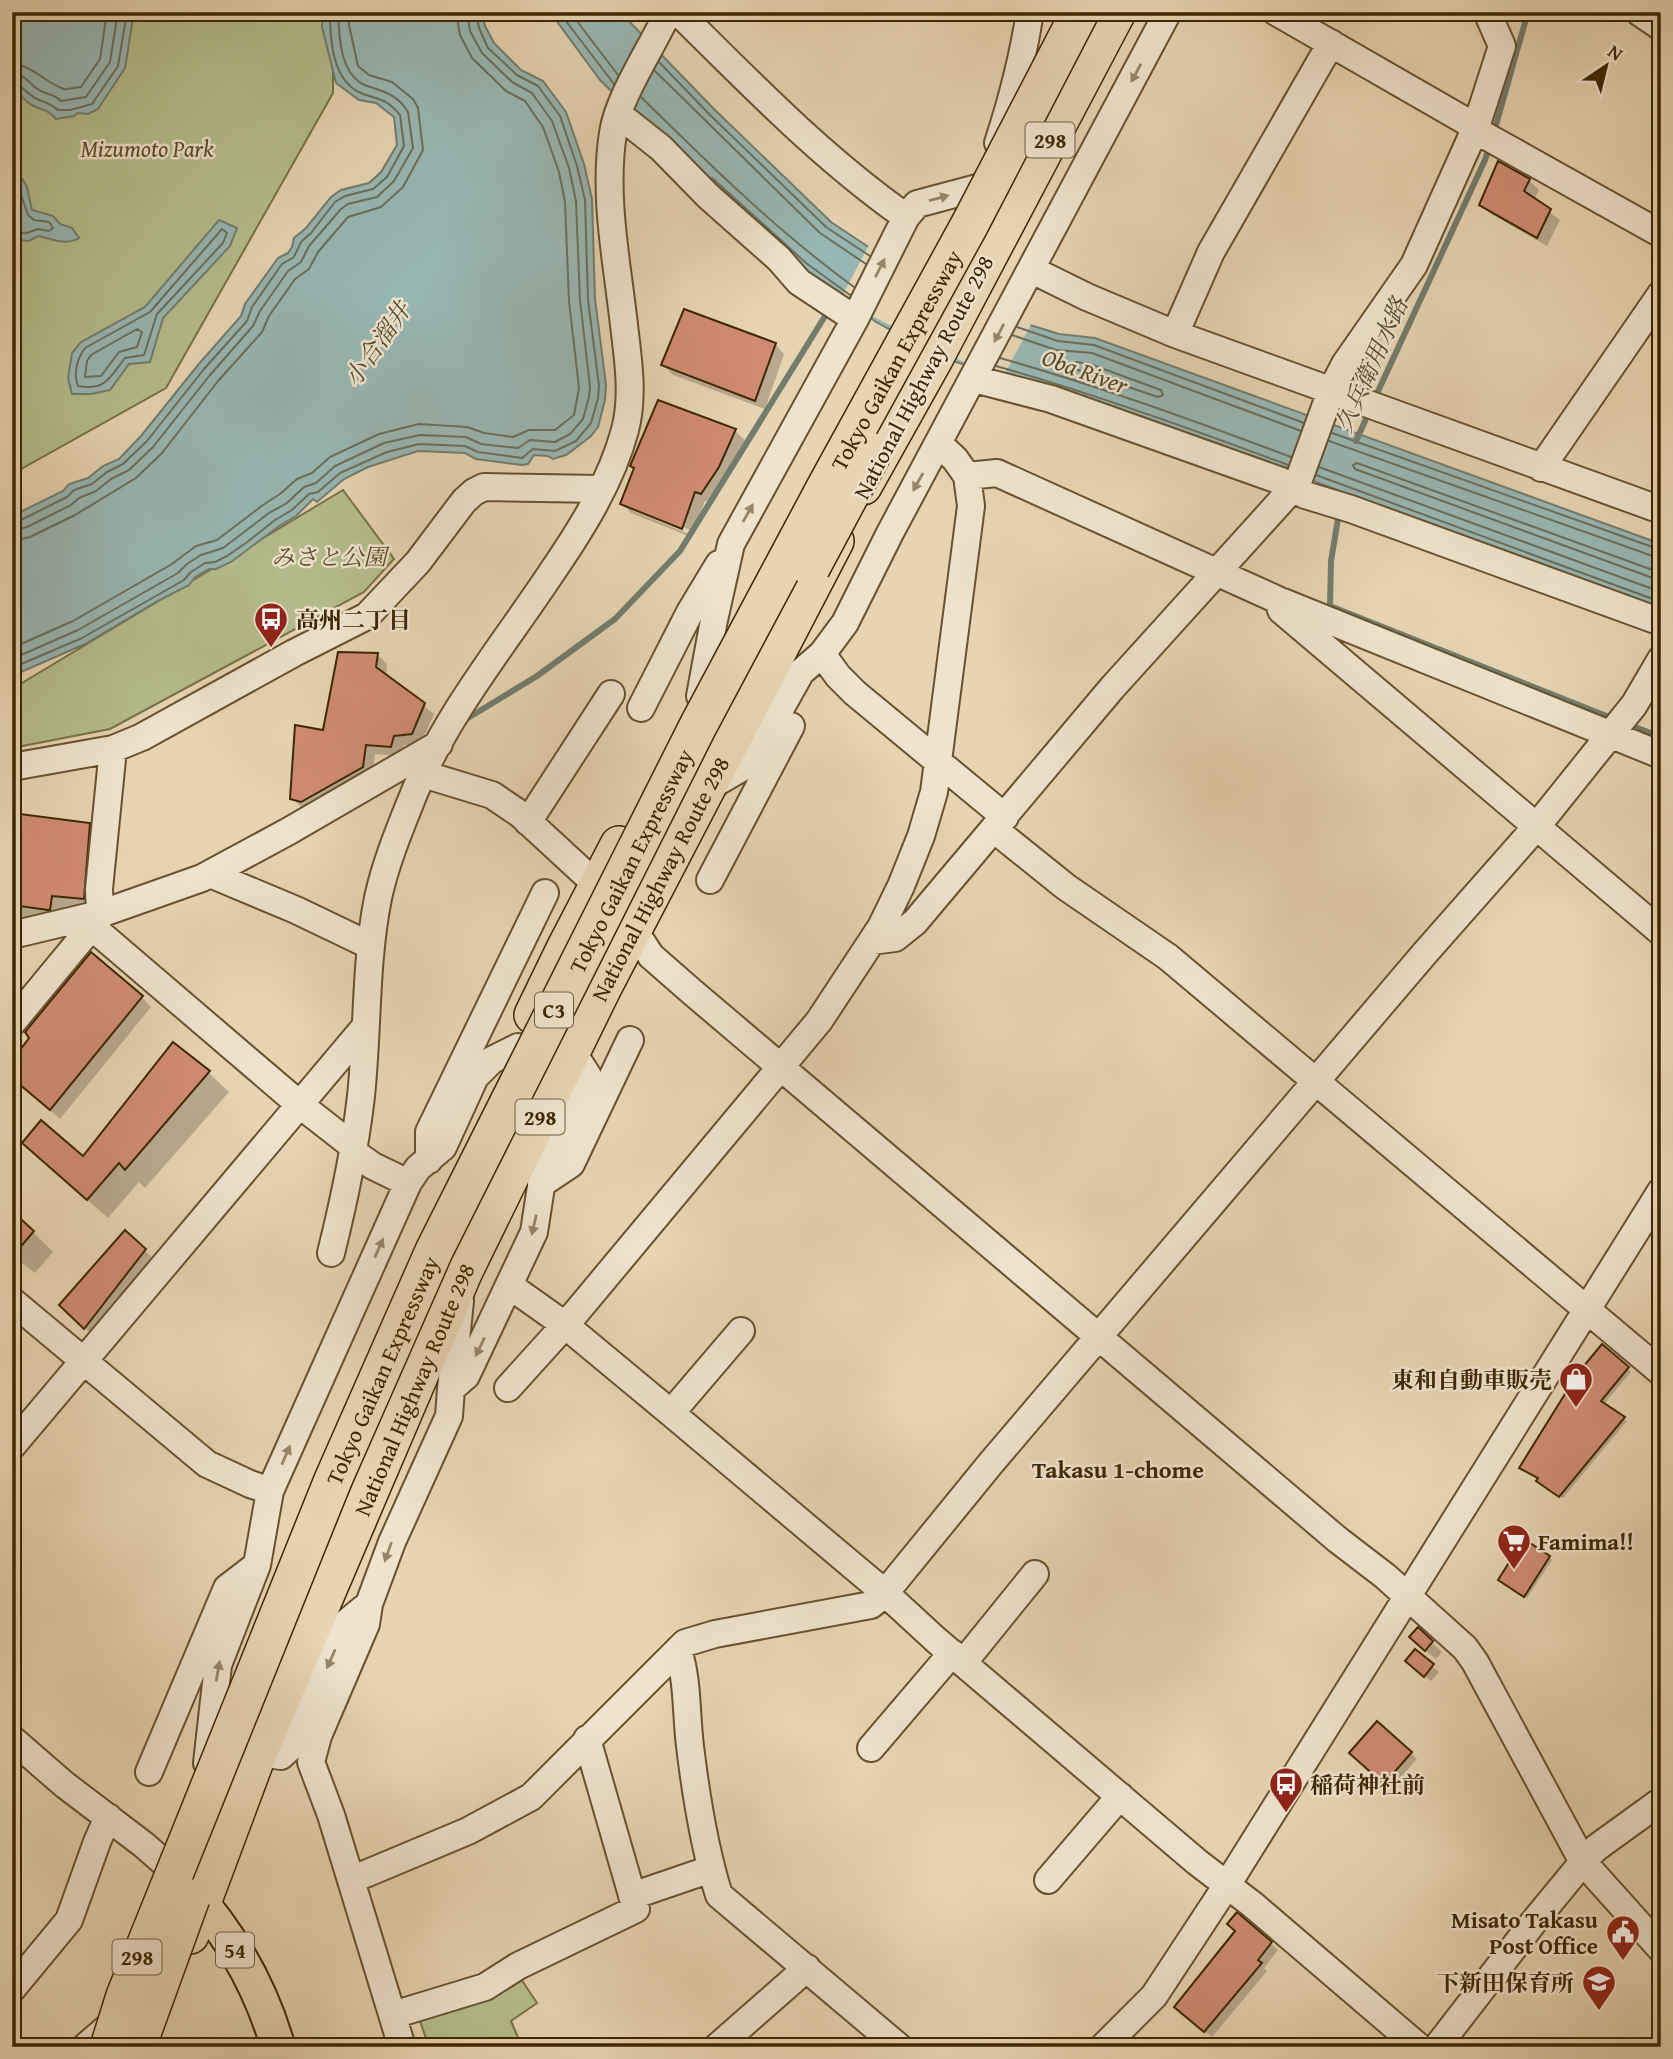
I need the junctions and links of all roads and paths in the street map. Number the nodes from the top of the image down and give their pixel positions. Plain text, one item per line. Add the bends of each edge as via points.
1 (1030, 12) edge
2 (1069, 12) edge
3 (1080, 12) edge
4 (1106, 12) edge
5 (1117, 12) edge
6 (1168, 12) edge
7 (1276, 12) edge
8 (1487, 12) edge
9 (1639, 12) edge
10 (669, 17) edge
11 (1661, 27) edge
12 (1331, 43) junction
13 (619, 110) junction
14 (1476, 129) junction
15 (996, 148) junction
16 (977, 188) junction
17 (906, 217) junction
18 (1661, 234) edge
19 (1028, 278) junction
20 (1661, 294) edge
21 (855, 318) junction
22 (1175, 334) junction
23 (974, 379) junction
24 (1331, 391) junction
25 (939, 444) junction
26 (1541, 468) junction
27 (967, 476) junction
28 (1296, 483) junction
29 (601, 489) junction
30 (1661, 510) edge
31 (731, 544) junction
32 (1215, 573) junction
33 (1278, 600) junction
34 (1661, 622) edge
35 (822, 654) junction
36 (1661, 659) edge
37 (1653, 690) edge
38 (611, 694) dead end
39 (700, 696) junction
40 (641, 708) dead end
41 (1611, 735) junction
42 (439, 744) junction
43 (113, 749) junction
44 (1661, 755) edge
45 (938, 763) junction
46 (12, 767) edge
47 (423, 774) junction
48 (706, 789) junction
49 (528, 822) junction
50 (1000, 823) junction
51 (1537, 826) junction
52 (210, 874) junction
53 (710, 880) dead end
54 (597, 886) junction
55 (545, 893) dead end
56 (98, 918) junction
57 (634, 930) junction
58 (1661, 932) edge
59 (12, 935) edge
60 (872, 940) junction
61 (370, 946) junction
62 (12, 1024) edge
63 (366, 1027) junction
64 (630, 1040) dead end
65 (518, 1047) junction
66 (572, 1051) junction
67 (781, 1068) junction
68 (1317, 1081) junction
69 (299, 1104) junction
70 (353, 1149) junction
71 (429, 1160) junction
72 (408, 1183) junction
73 (541, 1184) junction
74 (1661, 1191) edge
75 (331, 1253) dead end
76 (464, 1271) junction
77 (510, 1286) junction
78 (12, 1301) edge
79 (1587, 1310) junction
80 (565, 1325) junction
81 (741, 1331) dead end
82 (1100, 1338) junction
83 (83, 1362) junction
84 (1661, 1373) edge
85 (508, 1388) dead end
86 (451, 1389) junction
87 (671, 1413) junction
88 (12, 1446) edge
89 (270, 1491) junction
90 (257, 1565) junction
91 (1035, 1574) dead end
92 (885, 1593) junction
93 (1406, 1597) junction
94 (369, 1604) junction
95 (678, 1650) junction
96 (957, 1658) junction
97 (12, 1739) edge
98 (587, 1739) junction
99 (871, 1748) dead end
100 (258, 1753) junction
101 (207, 1763) junction
102 (149, 1772) dead end
103 (1120, 1796) junction
104 (1661, 1801) edge
105 (108, 1817) junction
106 (1583, 1862) junction
107 (169, 1867) junction
108 (711, 1869) junction
109 (351, 1880) junction
110 (1048, 1880) dead end
111 (1227, 1885) junction
112 (632, 1896) junction
113 (201, 1901) junction
114 (1661, 1949) edge
115 (807, 1968) junction
116 (12, 1989) edge
117 (393, 2015) junction
118 (116, 2040) edge
119 (85, 2047) edge
120 (151, 2047) edge
121 (278, 2047) edge
122 (402, 2047) edge
123 (717, 2047) edge
124 (899, 2047) edge
125 (1103, 2047) edge
126 (1419, 2047) edge
127 (1437, 2047) edge

1 - 15 street via 1013,96
2 - 15 highway, National Highway Route 298 / 298
3 - 118 highway, Tokyo Gaikan Expressway / C3, bridge via 698,726 434,1251 333,1480 125,1996
4 - 118 highway, Tokyo Gaikan Expressway / C3, bridge via 578,1009 356,1487 228,1801
5 - 48 highway, National Highway Route 298 / 298
6 -> 19 street
7 - 12 street
8 - 14 street via 1502,46
9 - 11 street
10 - 13 street
10 - 17 street via 842,170
12 - 14 street
12 - 22 street via 1211,252
13 - 21 street via 799,282
13 - 29 street via 610,157 610,198 630,400 625,430
14 - 18 street
14 - 24 street via 1414,265
15 - 16 highway, National Highway Route 298 / 298
17 -> 16 street via 917,204
16 - 39 highway, National Highway Route 298 / 298
21 -> 17 street
19 - 22 street
19 -> 23 street
20 - 26 street
31 -> 21 street
22 - 24 street
23 - 25 street
23 - 28 street via 1051,399
24 - 26 street
24 - 28 street
25 - 27 street
25 -> 35 street via 845,623
26 - 30 street
27 - 32 street via 997,473
27 - 45 street via 971,506
28 - 32 street
28 - 34 street via 1305,495
29 - 42 street via 581,529
29 - 43 street via 484,487 474,492 372,612
31 - 39 street
31 - 40 street
32 - 33 street
32 - 50 street
33 - 41 street
33 - 51 street via 1281,610
35 - 45 street via 855,693
35 - 48 street via 801,672 750,763
35 - 53 street via 814,682
36 - 37 street
37 - 41 street via 1634,705
38 - 49 street
39 - 54 highway, National Highway Route 298 / 298
41 - 44 street
41 - 51 street
42 - 47 street
42 - 52 street
43 - 46 street
43 - 56 street
45 - 50 street
45 - 60 street via 921,836
47 - 49 street via 492,795
47 - 61 street via 388,860
48 - 57 highway, National Highway Route 298 / 298
49 - 54 street
50 - 60 street via 915,922 895,937
50 - 68 street via 1066,887 1168,957
51 - 58 street
51 - 68 street
52 - 56 street
52 - 61 street
54 - 57 street
54 - 65 highway, National Highway Route 298 / 298
55 - 71 street via 429,1132
56 - 59 street
56 - 62 street
56 - 69 street
57 - 66 highway, National Highway Route 298 / 298
57 - 67 street via 650,956
60 - 67 street via 819,1021
61 - 63 street
63 - 69 street
63 - 70 street
64 - 73 street via 571,1164
65 - 71 street via 492,1060 475,1076 443,1147
65 - 101 highway, National Highway Route 298 / 298 via 388,1320
66 - 73 street via 588,1076 545,1161
66 - 76 highway, National Highway Route 298 / 298
67 - 80 street
67 - 82 street
68 - 79 street
68 - 82 street
69 - 70 street
69 - 83 street
70 - 72 street via 373,1166
70 - 75 street
71 - 72 street
89 -> 72 street
73 -> 77 street via 534,1232
74 - 79 street
76 - 86 street
76 - 100 highway, National Highway Route 298 / 298
77 - 80 street
77 -> 86 street via 466,1376
78 - 83 street
79 - 84 street
79 - 93 street
80 - 85 street
80 - 87 street
81 - 87 street
82 - 92 street
82 - 93 street
83 - 88 street
83 - 89 street via 208,1464
86 -> 94 street via 449,1416
87 - 92 street
89 - 90 street
101 -> 90 street via 218,1665
90 - 102 street via 227,1587
91 - 96 street
92 - 95 street via 871,1605 715,1634 685,1643
92 - 96 street
93 - 106 street via 1475,1662
93 - 111 street
94 -> 100 street via 347,1622 292,1746 281,1756
94 - 109 street via 366,1625 311,1762
95 - 98 street
95 - 108 street
96 - 99 street
96 - 103 street
97 - 105 street
98 - 109 street via 531,1797 468,1831
98 - 112 street
100 - 113 highway, National Highway Route 298 / 298
101 - 107 highway, National Highway Route 298 / 298
103 - 110 street
103 - 111 street
104 - 106 street
105 - 107 street
105 - 116 street via 69,1920
106 - 114 street
106 - 127 street
107 - 113 main road, 54
107 - 118 highway, National Highway Route 298 / 298
108 - 112 street
108 - 115 street via 719,1895
109 - 117 street
111 - 125 street via 1154,1996
111 - 126 street
112 - 117 street via 636,1909 518,1966 485,1987
113 - 120 highway, National Highway Route 298 / 298
113 - 121 main road, 54 via 264,2001
115 - 123 street
115 - 124 street
117 - 122 street
118 - 119 street

